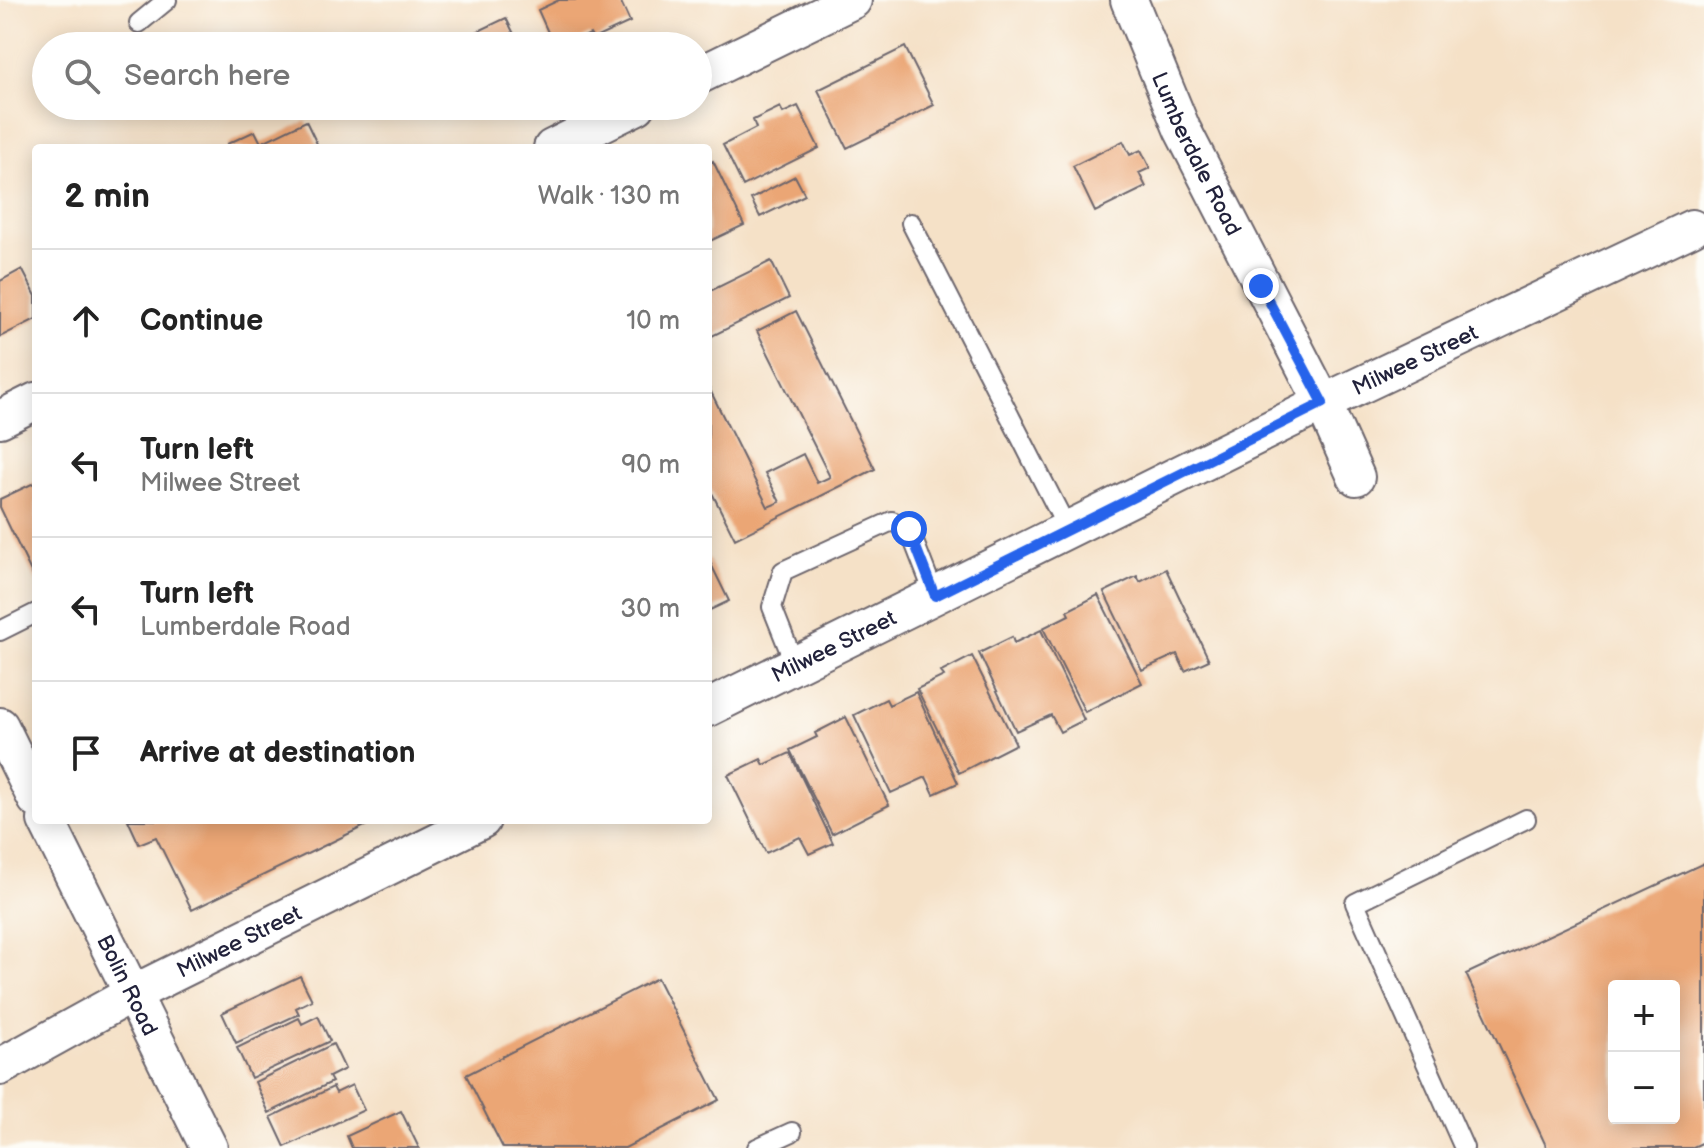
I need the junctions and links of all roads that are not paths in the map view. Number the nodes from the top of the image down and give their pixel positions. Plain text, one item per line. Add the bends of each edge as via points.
1 (167, 0) edge
2 (853, 0) edge
3 (1129, 0) edge
4 (139, 23) dead end
5 (712, 69) edge
6 (609, 120) edge
7 (560, 144) edge
8 (911, 223) dead end
9 (1692, 228) dead end
10 (32, 403) edge
11 (1323, 403) junction
12 (0, 419) edge
13 (1356, 477) dead end
14 (1068, 530) junction
15 (935, 596) junction
16 (32, 615) edge
17 (0, 631) edge
18 (795, 665) junction
19 (712, 706) edge
20 (0, 726) edge
21 (31, 777) edge
22 (1526, 819) dead end
23 (48, 824) edge
24 (474, 824) edge
25 (132, 994) junction
26 (0, 1067) edge
27 (792, 1132) dead end
28 (209, 1148) edge
29 (757, 1148) edge
30 (1464, 1148) edge

1 - 4 lane
2 - 5 street
3 - 11 street, Lumberdale Road via 1182,129
6 - 7 street
8 - 14 lane
9 - 11 street, Milwee Street
10 - 12 street
11 - 13 street, Lumberdale Road
11 - 14 street, Milwee Street
14 - 15 street, Milwee Street
15 - 18 street, Milwee Street
15 - 18 lane via 909,529 892,521 783,571 772,607
16 - 17 lane
18 - 19 street, Milwee Street
20 - 21 street
22 - 30 lane via 1355,903
23 - 25 street, Bolin Road
24 - 25 street, Milwee Street
25 - 26 street, Milwee Street
25 - 28 street, Bolin Road
27 - 29 lane

